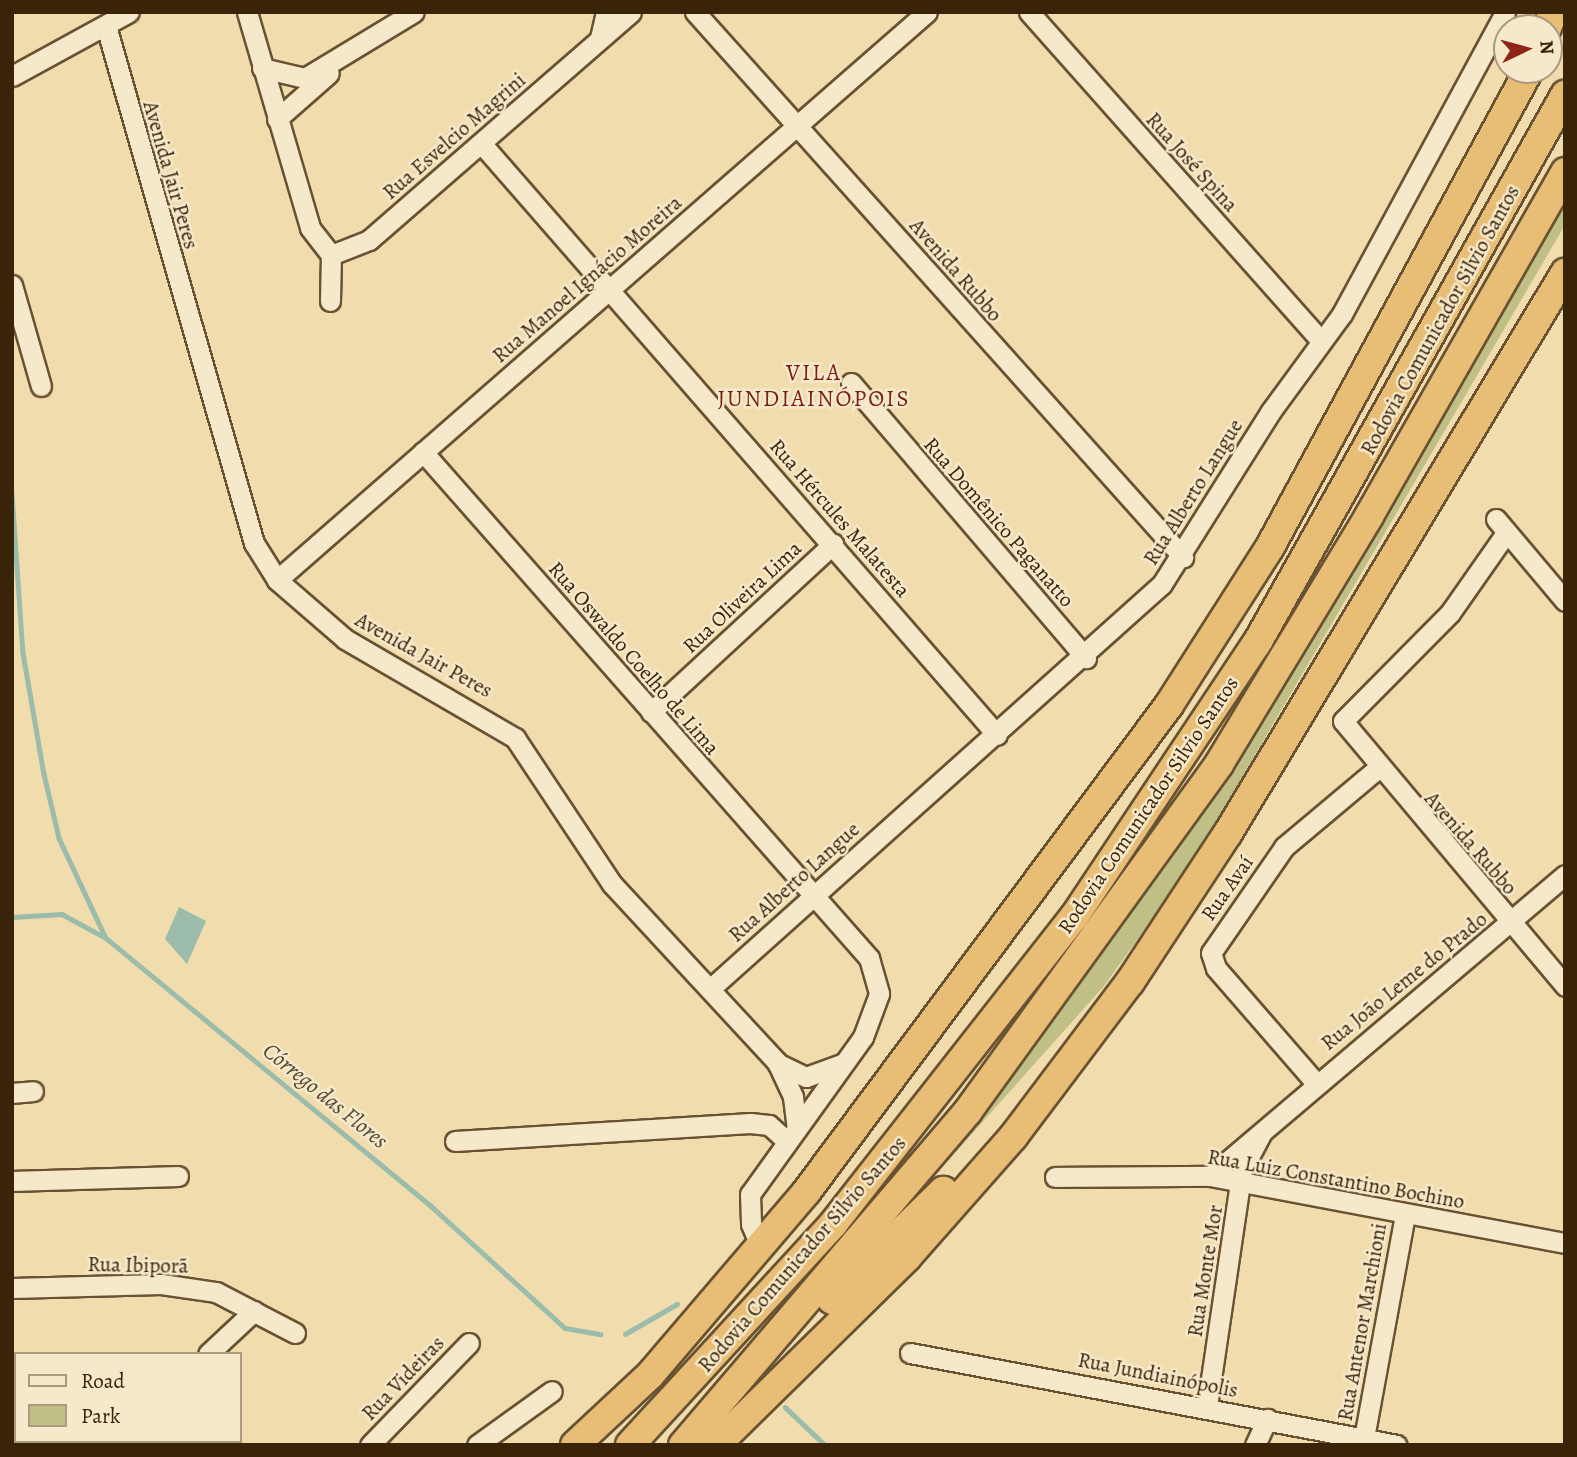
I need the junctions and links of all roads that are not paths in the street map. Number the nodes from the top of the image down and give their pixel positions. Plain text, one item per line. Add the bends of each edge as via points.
1 (129, 12) edge
2 (247, 12) edge
3 (414, 12) edge
4 (606, 12) edge
5 (631, 12) edge
6 (695, 12) edge
7 (927, 12) edge
8 (1029, 12) edge
9 (1505, 12) edge
10 (106, 26) junction
11 (600, 38) junction
12 (348, 56) junction
13 (262, 68) junction
14 (12, 76) edge
15 (1521, 84) edge
16 (1565, 96) edge
17 (277, 119) junction
18 (797, 123) junction
19 (481, 143) junction
20 (1565, 172) edge
21 (331, 255) junction
22 (1565, 273) edge
23 (12, 285) edge
24 (610, 289) junction
25 (330, 301) dead end
26 (1321, 341) junction
27 (850, 383) dead end
28 (41, 386) dead end
29 (423, 452) junction
30 (833, 544) junction
31 (1183, 557) junction
32 (277, 580) junction
33 (1565, 601) edge
34 (1086, 658) junction
35 (651, 712) junction
36 (997, 735) junction
37 (1377, 769) junction
38 (1565, 875) edge
39 (812, 894) junction
40 (1510, 924) junction
41 (1130, 982) junction
42 (1565, 986) edge
43 (711, 988) junction
44 (777, 1062) junction
45 (847, 1062) junction
46 (1315, 1082) junction
47 (33, 1091) dead end
48 (12, 1093) edge
49 (1270, 1119) junction
50 (792, 1136) junction
51 (455, 1142) dead end
52 (178, 1176) dead end
53 (1210, 1176) junction
54 (1055, 1177) dead end
55 (12, 1181) edge
56 (1241, 1185) junction
57 (1405, 1214) junction
58 (1565, 1243) edge
59 (761, 1248) junction
60 (12, 1288) edge
61 (254, 1311) junction
62 (295, 1333) dead end
63 (469, 1343) dead end
64 (210, 1352) edge
65 (910, 1353) dead end
66 (552, 1391) dead end
67 (725, 1400) junction
68 (1207, 1406) junction
69 (1267, 1419) junction
70 (1364, 1438) junction
71 (370, 1445) edge
72 (477, 1445) edge
73 (575, 1445) edge
74 (596, 1445) edge
75 (631, 1445) edge
76 (683, 1445) edge
77 (716, 1445) edge
78 (1255, 1445) edge
79 (1396, 1445) edge

1 - 10 street
2 - 13 street
3 - 12 street
4 - 11 street
5 - 11 street, Rua Esvelcio Magrini
6 - 18 street, Avenida Rubbo
7 - 18 street, Rua Manoel Ignácio Moreira
8 - 26 street, Rua José Spina
9 - 26 street, Rua Alberto Langue
10 - 14 street
10 - 32 street, Avenida Jair Peres via 234,485 254,543
11 - 19 street, Rua Esvelcio Magrini
12 - 13 street via 305,78
12 - 17 street
13 - 17 street
15 - 59 highway via 1227,616 953,1003
16 - 75 highway, Rodovia Comunicador Silvio Santos via 1257,643 1081,906 833,1224
17 - 21 street via 310,228
18 - 24 street, Rua Manoel Ignácio Moreira
18 - 31 street, Avenida Rubbo
19 - 21 street, Rua Esvelcio Magrini via 369,240
19 - 24 street, Rua Hércules Malatesta
20 - 67 highway, Rodovia Comunicador Silvio Santos via 1376,504 1219,764 968,1111
21 - 25 street
22 - 41 highway via 1228,833
23 - 28 street
24 - 29 street, Rua Manoel Ignácio Moreira
24 - 30 street, Rua Hércules Malatesta
26 - 31 street, Rua Alberto Langue via 1271,411
27 - 34 street, Rua Domênico Paganatto
29 - 32 street, Rua Manoel Ignácio Moreira
29 - 35 street, Rua Oswaldo Coelho de Lima
30 - 35 street, Rua Oliveira Lima
30 - 36 street, Rua Hércules Malatesta
31 - 34 street, Rua Alberto Langue
32 - 43 street, Avenida Jair Peres via 345,639 471,706 515,738 604,874
33 - 37 street, Avenida Rubbo via 1501,526 1450,613 1345,715 1344,728
34 - 36 street, Rua Alberto Langue
35 - 39 street, Rua Oswaldo Coelho de Lima
36 - 39 street, Rua Alberto Langue
37 - 40 street, Avenida Rubbo
37 - 46 street, Rua Avaí via 1284,847 1211,953 1216,968
38 - 40 street, Rua João Leme do Prado
39 - 43 street, Rua Alberto Langue
39 - 45 street via 869,958 878,978 872,1016
40 - 42 street, Avenida Rubbo
40 - 46 street, Rua João Leme do Prado
41 - 67 highway via 986,1146
41 - 77 highway via 1013,1137 908,1256
43 - 44 street, Avenida Jair Peres
44 - 45 street, Avenida Jair Peres via 806,1077
44 - 50 street, Avenida Jair Peres via 793,1097
45 - 50 street
46 - 49 street, Rua João Leme do Prado
47 - 48 street
49 - 53 street, Rua João Leme do Prado
49 - 56 street, Rua João Leme do Prado
50 - 51 street via 769,1125 750,1123
50 - 59 street via 750,1194 751,1224
52 - 55 street
53 - 54 street, Rua Luiz Constantino Bochino
53 - 56 street, Rua Luiz Constantino Bochino
56 - 57 street, Rua Luiz Constantino Bochino
56 - 68 street, Rua Monte Mor
57 - 58 street, Rua Luiz Constantino Bochino
57 - 70 street, Rua Antenor Marchioni
59 - 73 highway via 650,1374
59 - 74 highway via 758,1269
60 - 61 street, Rua Ibiporã via 161,1284 216,1292
61 - 62 street, Rua Ibiporã
61 - 64 street
63 - 71 street, Rua Videiras
65 - 68 street, Rua Jundiainópolis
66 - 72 street
67 - 76 highway, Rodovia Comunicador Silvio Santos
68 - 69 street, Rua Jundiainópolis
69 - 70 street, Rua Jundiainópolis
69 - 78 street
70 - 79 street, Rua Jundiainópolis

